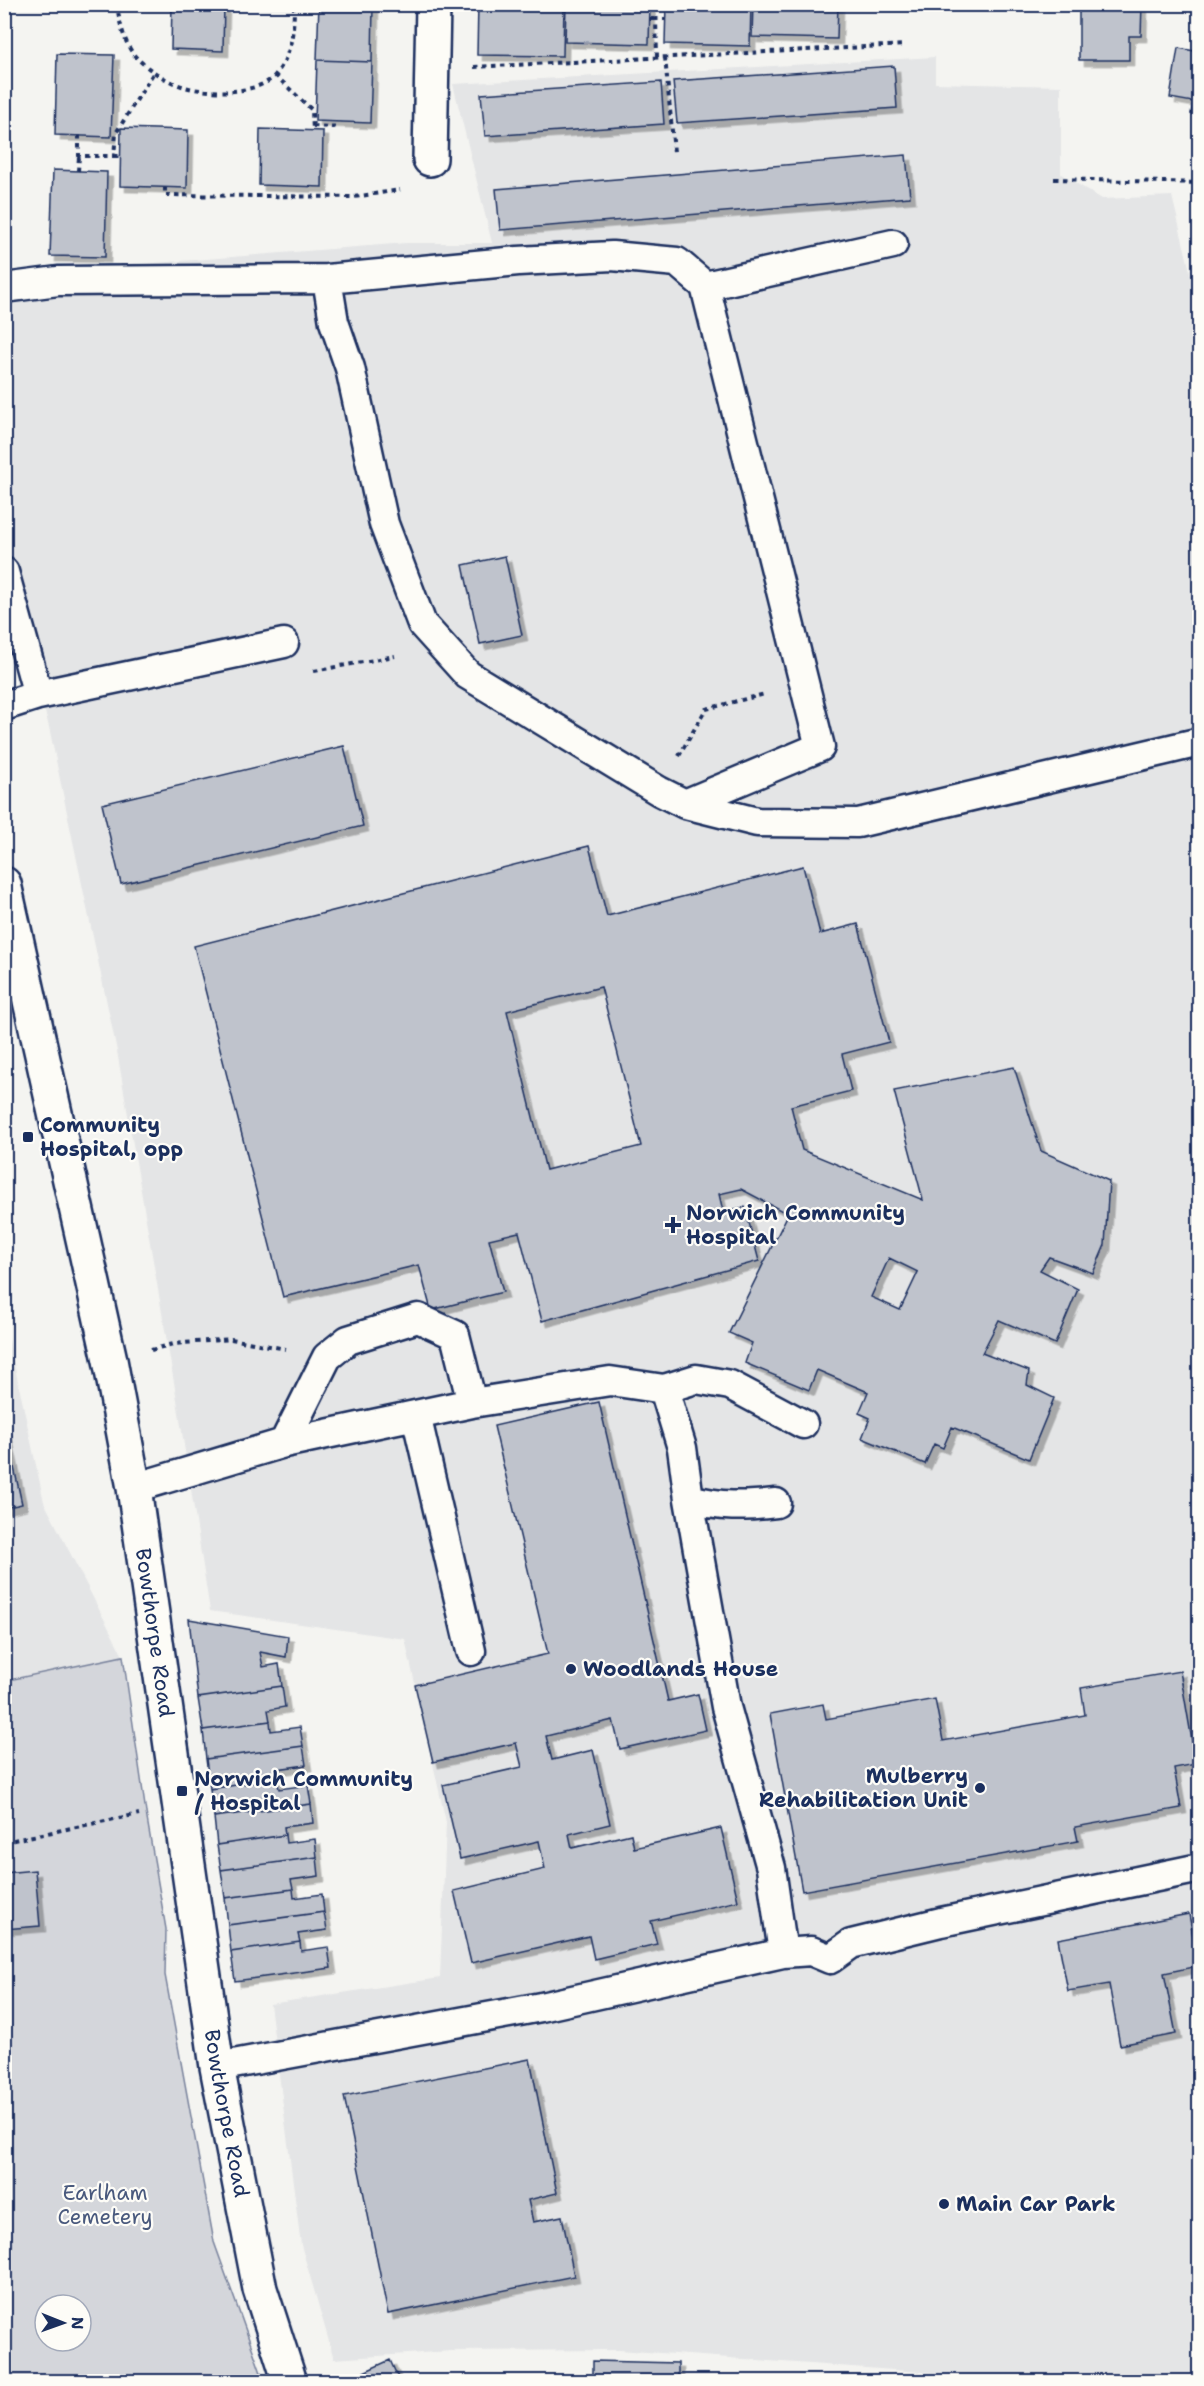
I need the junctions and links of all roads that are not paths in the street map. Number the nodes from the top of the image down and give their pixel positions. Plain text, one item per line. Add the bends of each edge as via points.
1 (433, 4) edge
2 (430, 159) road end
3 (892, 244) dead end
4 (327, 279) junction
5 (705, 286) junction
6 (4, 288) edge
7 (4, 572) edge
8 (284, 643) dead end
9 (38, 695) junction
10 (4, 706) edge
11 (1200, 742) edge
12 (685, 804) junction
13 (4, 884) edge
14 (664, 1389) junction
15 (472, 1403) junction
16 (416, 1415) junction
17 (803, 1424) dead end
18 (284, 1443) junction
19 (134, 1488) junction
20 (688, 1499) junction
21 (776, 1503) dead end
22 (471, 1651) dead end
23 (1200, 1868) edge
24 (783, 1953) junction
25 (217, 2067) junction
26 (290, 2382) edge

1 - 2 street
3 - 5 lane
4 - 5 lane via 612,256 677,262
4 - 6 lane via 57,281
4 - 12 lane via 384,524 422,624 468,675
5 - 12 lane via 820,747
7 - 9 lane
8 - 9 lane
9 - 10 lane
11 - 12 lane via 858,823 757,822
13 - 19 street, Bowthorpe Road via 110,1360
14 - 15 lane via 610,1381
14 - 17 lane via 696,1378 730,1385
14 - 20 lane via 682,1448
15 - 16 lane
15 - 18 lane via 455,1335 418,1318 348,1340 327,1356
16 - 18 lane
16 - 22 lane
18 - 19 lane
19 - 25 street, Bowthorpe Road
20 - 21 lane via 717,1506
20 - 24 lane via 726,1707 771,1868
23 - 24 lane via 851,1944 830,1959 811,1951
24 - 25 lane via 561,2003
25 - 26 street, Bowthorpe Road via 260,2289

